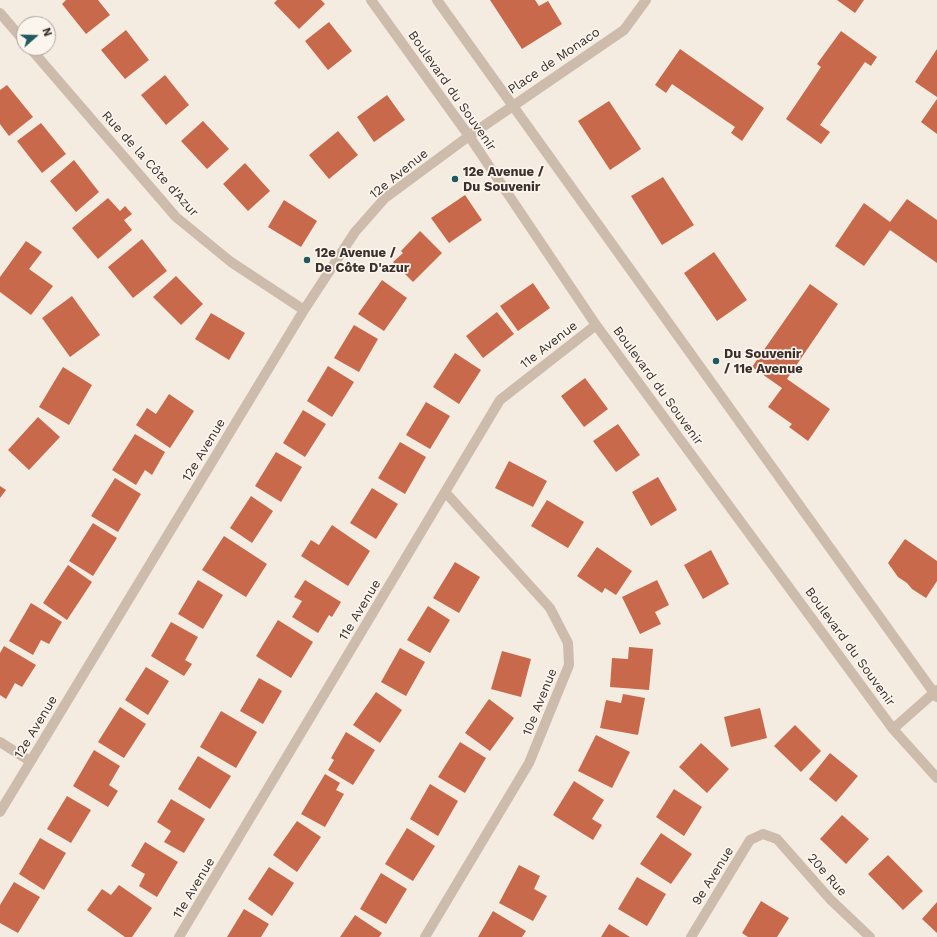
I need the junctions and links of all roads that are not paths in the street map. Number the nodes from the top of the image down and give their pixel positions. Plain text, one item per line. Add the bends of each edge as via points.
1 (371, 0) edge
2 (437, 0) edge
3 (646, 0) edge
4 (0, 13) edge
5 (16, 32) edge
6 (37, 56) edge
7 (512, 106) junction
8 (469, 136) junction
9 (304, 310) junction
10 (596, 325) junction
11 (446, 493) junction
12 (936, 693) edge
13 (894, 729) junction
14 (0, 742) edge
15 (30, 761) junction
16 (937, 778) edge
17 (0, 812) edge
18 (763, 834) joint
19 (179, 937) edge
20 (425, 937) edge
21 (691, 937) edge
22 (870, 937) edge

1 - 8 street, Boulevard du Souvenir
2 - 7 street
3 - 7 street, Place de Monaco via 624,30
4 - 5 street
6 - 9 street, Rue de la Côte d'Azur via 176,217 231,262
7 - 8 street, Place de Monaco
7 - 12 street
8 - 9 street, 12e Avenue via 386,198 355,232
8 - 10 street, Boulevard du Souvenir
9 - 15 street, 12e Avenue
10 - 11 street, 11e Avenue via 500,400
10 - 13 street, Boulevard du Souvenir
11 - 19 street, 11e Avenue
11 - 20 street, 10e Avenue via 550,608 568,643 569,666 529,763
12 - 13 street
13 - 16 street, Boulevard du Souvenir
14 - 15 street
15 - 17 street, 12e Avenue
18 - 21 street, 9e Avenue via 750,840
18 - 22 street, 20e Rue via 777,839 830,900

